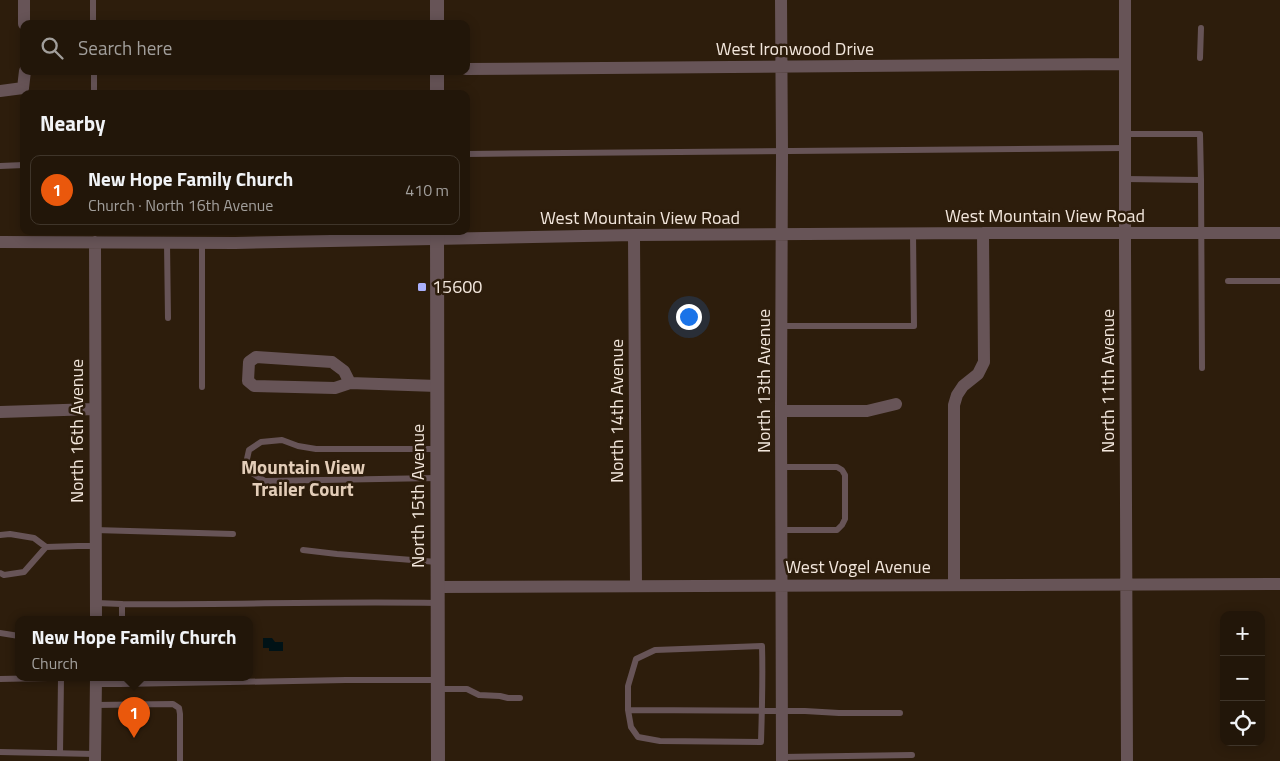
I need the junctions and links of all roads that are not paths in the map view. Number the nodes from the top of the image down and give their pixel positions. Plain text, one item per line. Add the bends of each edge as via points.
1 (24, 0) edge
2 (93, 0) edge
3 (437, 0) edge
4 (781, 0) edge
5 (1125, 0) edge
6 (24, 20) edge
7 (93, 20) edge
8 (437, 20) edge
9 (1200, 28) dead end
10 (1200, 58) dead end
11 (1125, 64) junction
12 (780, 67) junction
13 (470, 69) edge
14 (25, 75) edge
15 (94, 75) edge
16 (437, 75) edge
17 (94, 90) edge
18 (437, 90) edge
19 (0, 91) edge
20 (1125, 134) junction
21 (1125, 148) junction
22 (782, 152) junction
23 (470, 154) edge
24 (20, 165) edge
25 (0, 166) edge
26 (1125, 179) junction
27 (1201, 180) junction
28 (913, 233) junction
29 (983, 233) junction
30 (1125, 233) junction
31 (1202, 233) junction
32 (1280, 233) edge
33 (437, 235) edge
34 (634, 235) junction
35 (781, 235) junction
36 (0, 242) edge
37 (95, 242) junction
38 (167, 243) junction
39 (202, 243) junction
40 (1280, 281) edge
41 (1228, 282) dead end
42 (168, 318) dead end
43 (781, 326) junction
44 (1202, 368) dead end
45 (350, 383) junction
46 (437, 386) junction
47 (202, 387) dead end
48 (896, 404) dead end
49 (95, 409) junction
50 (781, 411) junction
51 (0, 412) edge
52 (437, 449) junction
53 (782, 467) junction
54 (437, 478) junction
55 (95, 530) junction
56 (782, 530) junction
57 (233, 534) dead end
58 (0, 535) edge
59 (95, 546) junction
60 (46, 548) junction
61 (303, 550) dead end
62 (437, 562) junction
63 (0, 573) edge
64 (1127, 584) junction
65 (1280, 584) edge
66 (782, 585) junction
67 (954, 585) junction
68 (636, 586) junction
69 (437, 587) junction
70 (96, 603) junction
71 (437, 603) junction
72 (122, 604) junction
73 (96, 616) edge
74 (122, 616) edge
75 (0, 633) edge
76 (15, 635) edge
77 (0, 679) edge
78 (15, 679) edge
79 (61, 681) edge
80 (96, 681) edge
81 (106, 681) edge
82 (120, 684) joint
83 (438, 685) junction
84 (520, 698) dead end
85 (95, 705) junction
86 (628, 710) junction
87 (762, 710) junction
88 (783, 710) junction
89 (900, 714) dead end
90 (0, 752) edge
91 (60, 753) junction
92 (912, 754) dead end
93 (95, 757) edge
94 (782, 759) edge
95 (180, 761) edge
96 (438, 761) edge
97 (1128, 761) edge

1 - 6 street
2 - 7 lane
3 - 8 street
4 - 12 street, North 13th Avenue
5 - 11 street, North 11th Avenue
9 - 10 lane
11 - 12 street, West Ironwood Drive
11 - 20 street, North 11th Avenue
12 - 13 street, West Ironwood Drive
12 - 22 street, North 13th Avenue
14 - 19 street via 23,88
15 - 17 lane
16 - 18 street
20 - 21 street, North 11th Avenue
20 - 27 lane via 1200,134
21 - 22 lane
21 - 26 street, North 11th Avenue
22 - 23 lane
22 - 35 street, North 13th Avenue
24 - 25 lane
26 - 27 lane
26 - 30 street, North 11th Avenue
27 - 31 lane
28 - 29 street, West Mountain View Road
28 - 35 street, West Mountain View Road
28 - 43 lane via 914,326
29 - 30 street, West Mountain View Road
29 - 67 street via 984,362 978,374 957,394 954,405
30 - 31 street, West Mountain View Road
30 - 64 street, North 11th Avenue
31 - 32 street, West Mountain View Road
31 - 44 lane
33 - 34 street, West Mountain View Road
33 - 39 street, West Mountain View Road
33 - 46 street, North 15th Avenue
34 - 35 street, West Mountain View Road
34 - 68 street, North 14th Avenue
35 - 43 street, North 13th Avenue
36 - 37 street, West Mountain View Road
37 - 38 street, West Mountain View Road
37 - 49 street, North 16th Avenue
38 - 39 street, West Mountain View Road
38 - 42 lane
39 - 47 lane
40 - 41 lane
43 - 50 street, North 13th Avenue
45 - 45 street via 344,371 332,362 256,357 249,362 248,380 254,386 335,388
45 - 46 street
46 - 52 street, North 15th Avenue
48 - 50 street via 867,411
49 - 51 street
49 - 55 street, North 16th Avenue
50 - 53 street, North 13th Avenue
52 - 54 street, North 15th Avenue
52 - 54 lane via 316,449 282,440 261,442 249,450 247,459 250,472 265,481
53 - 56 street, North 13th Avenue
53 - 56 lane via 837,467 845,475 845,519 837,530
54 - 62 street, North 15th Avenue
55 - 57 lane
55 - 59 street, North 16th Avenue
56 - 66 street, North 13th Avenue
58 - 60 lane via 34,538
59 - 60 lane
59 - 70 street, North 16th Avenue
60 - 63 lane via 24,572
61 - 62 lane
62 - 69 street, North 15th Avenue
64 - 65 street, West Vogel Avenue
64 - 67 street, West Vogel Avenue
64 - 97 street, North 11th Avenue
66 - 67 street, West Vogel Avenue
66 - 68 street, West Vogel Avenue
66 - 88 street, North 13th Avenue
68 - 69 street, West Vogel Avenue
69 - 71 street, North 15th Avenue
70 - 72 lane
70 - 73 street, North 16th Avenue
71 - 72 lane
71 - 83 street, North 15th Avenue
72 - 74 lane
75 - 76 lane
77 - 78 lane
79 - 91 lane
80 - 85 street
81 - 82 lane
82 - 83 lane via 346,680
83 - 84 lane via 467,689 479,695
83 - 96 street, North 15th Avenue
85 - 93 street
85 - 95 lane via 173,704 179,708 180,714
86 - 87 lane
86 - 87 lane via 631,727 638,737 660,742 761,742
86 - 87 lane via 628,686 636,659 655,650 762,646
87 - 88 lane
88 - 89 lane
88 - 94 street, North 13th Avenue
90 - 91 lane
91 - 93 lane
92 - 94 lane

